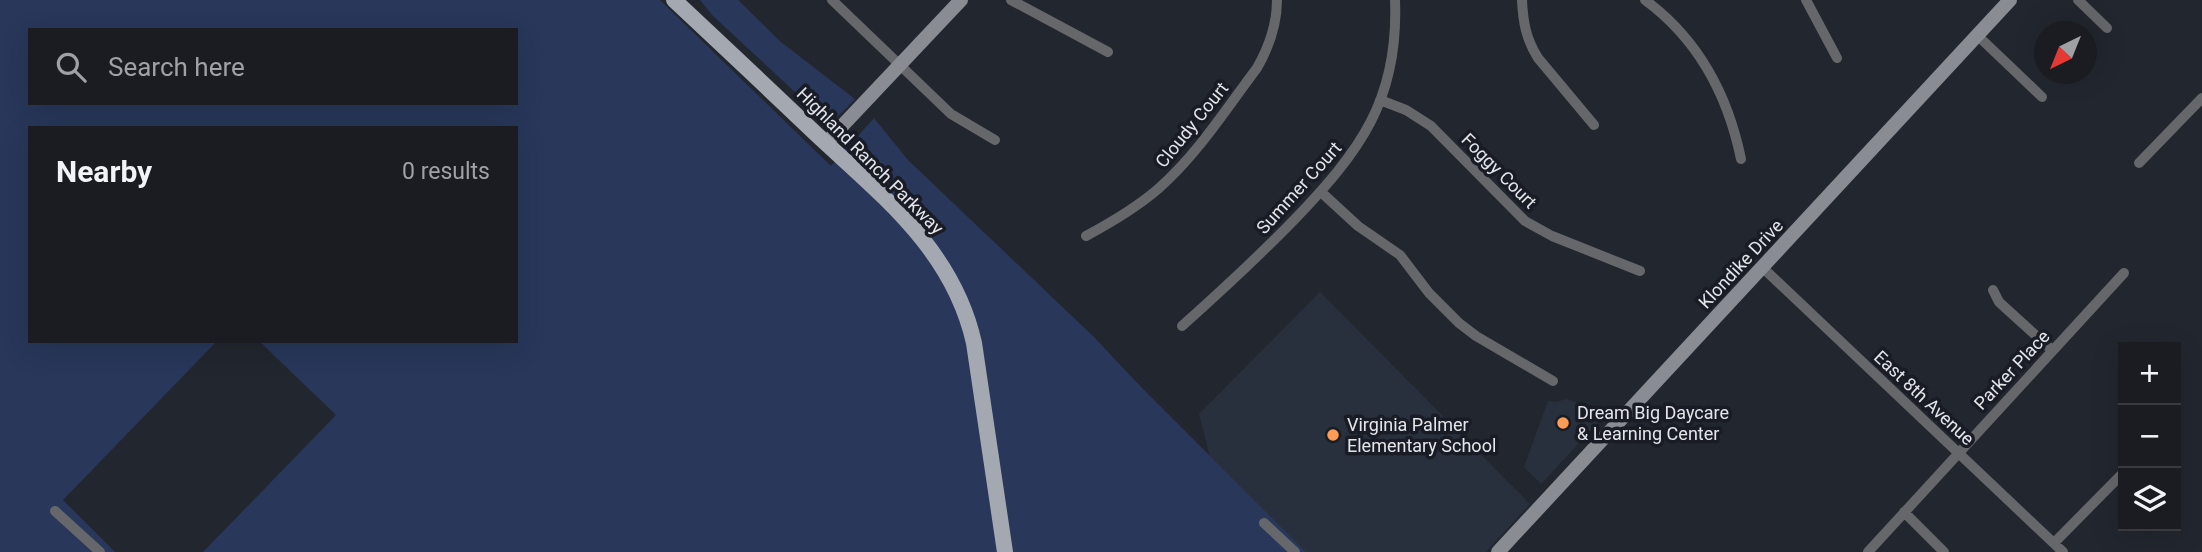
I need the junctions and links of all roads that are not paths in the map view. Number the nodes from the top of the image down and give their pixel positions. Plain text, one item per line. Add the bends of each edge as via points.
1 (674, 0) edge
2 (832, 0) edge
3 (961, 0) edge
4 (1011, 0) edge
5 (1277, 0) edge
6 (1395, 0) edge
7 (1522, 0) edge
8 (1645, 0) edge
9 (1806, 0) edge
10 (2010, 0) edge
11 (2078, 0) edge
12 (2107, 28) dead end
13 (1977, 34) junction
14 (1108, 52) dead end
15 (1837, 58) dead end
16 (899, 66) junction
17 (2042, 96) dead end
18 (2202, 98) edge
19 (1380, 100) junction
20 (1594, 125) dead end
21 (995, 140) dead end
22 (826, 143) junction
23 (1741, 159) dead end
24 (2139, 163) dead end
25 (1321, 192) junction
26 (1086, 236) dead end
27 (1763, 268) junction
28 (1640, 271) dead end
29 (2124, 273) dead end
30 (1993, 290) dead end
31 (1182, 327) dead end
32 (2052, 350) junction
33 (1553, 381) dead end
34 (1958, 452) junction
35 (2118, 478) edge
36 (55, 511) dead end
37 (1904, 512) junction
38 (1264, 523) dead end
39 (2054, 543) junction
40 (100, 552) edge
41 (1005, 552) edge
42 (1295, 552) edge
43 (1498, 552) edge
44 (1868, 552) edge
45 (1944, 552) edge
46 (2063, 552) edge

1 - 22 main road, Highland Ranch Parkway
2 - 16 street
3 - 16 street
4 - 14 street
5 - 26 street, Cloudy Court via 1265,54 1195,149 1135,207
6 - 19 street, Summer Court via 1392,57
7 - 20 street via 1531,47
8 - 23 street via 1685,38 1710,74 1730,116
9 - 15 street
10 - 13 street, Klondike Drive
11 - 12 street
13 - 17 street
13 - 27 street, Klondike Drive
16 - 21 street via 951,114
16 - 22 street
18 - 24 street
19 - 25 street, Summer Court via 1353,154
19 - 28 street, Foggy Court via 1432,126 1525,222
22 - 41 main road, Highland Ranch Parkway via 921,236 960,296 974,342
25 - 31 street, Summer Court via 1251,265
25 - 33 street via 1358,226 1400,255 1459,323
27 - 34 street, East 8th Avenue
27 - 43 street, Klondike Drive
29 - 32 street, Parker Place
30 - 32 street via 1999,302
32 - 34 street, Parker Place
34 - 37 street, Parker Place
34 - 39 street, East 8th Avenue
35 - 39 street
36 - 40 street
37 - 44 street, Parker Place
37 - 45 street
38 - 42 street
39 - 46 street, East 8th Avenue

